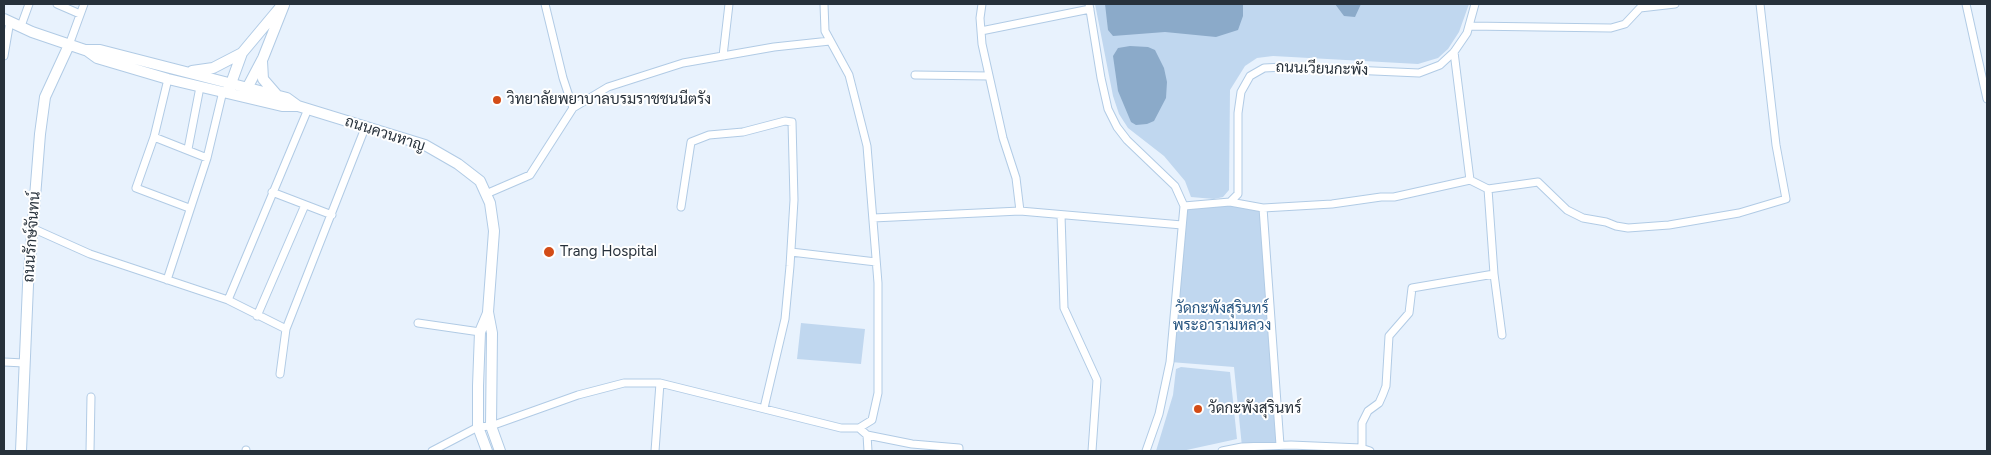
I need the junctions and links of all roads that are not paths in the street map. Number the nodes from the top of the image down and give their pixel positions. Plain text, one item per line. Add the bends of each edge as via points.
1 (29, 4) edge
2 (57, 4) edge
3 (84, 4) edge
4 (284, 4) edge
5 (545, 4) edge
6 (728, 4) edge
7 (824, 4) edge
8 (982, 4) edge
9 (1475, 4) edge
10 (1675, 4) edge
11 (1760, 4) edge
12 (1966, 4) edge
13 (1090, 7) edge
14 (80, 14) junction
15 (7, 20) edge
16 (21, 26) junction
17 (1469, 26) junction
18 (981, 31) junction
19 (830, 41) junction
20 (68, 45) junction
21 (85, 50) junction
22 (1454, 52) junction
23 (242, 53) junction
24 (4, 56) edge
25 (724, 56) junction
26 (263, 58) junction
27 (179, 71) junction
28 (915, 75) dead end
29 (989, 76) junction
30 (168, 79) junction
31 (200, 87) junction
32 (227, 89) junction
33 (244, 92) junction
34 (276, 95) junction
35 (1987, 99) edge
36 (303, 108) junction
37 (573, 108) junction
38 (365, 128) junction
39 (154, 137) junction
40 (188, 150) junction
41 (207, 158) junction
42 (1470, 180) junction
43 (1488, 189) junction
44 (272, 192) junction
45 (486, 194) junction
46 (1230, 202) junction
47 (305, 205) junction
48 (1184, 206) junction
49 (682, 207) dead end
50 (189, 208) junction
51 (1263, 208) junction
52 (1020, 212) junction
53 (332, 215) junction
54 (1061, 215) junction
55 (873, 218) junction
56 (1182, 224) junction
57 (32, 228) junction
58 (791, 252) junction
59 (876, 262) junction
60 (1494, 274) junction
61 (167, 280) junction
62 (228, 300) junction
63 (488, 312) junction
64 (257, 316) junction
65 (418, 323) dead end
66 (286, 329) junction
67 (480, 332) junction
68 (1502, 335) dead end
69 (4, 362) edge
70 (24, 363) junction
71 (280, 374) dead end
72 (660, 383) junction
73 (91, 397) dead end
74 (764, 408) junction
75 (491, 426) junction
76 (478, 427) junction
77 (860, 428) junction
78 (867, 435) junction
79 (1280, 445) junction
80 (1296, 448) edge
81 (1362, 449) edge
82 (1230, 450) edge
83 (21, 451) edge
84 (90, 451) edge
85 (432, 451) edge
86 (487, 451) edge
87 (500, 451) edge
88 (655, 451) edge
89 (868, 451) edge
90 (959, 451) edge
91 (1092, 451) edge
92 (1146, 451) edge
93 (1222, 451) edge
94 (1370, 451) edge

1 - 16 street
2 - 14 street
3 - 14 street
4 - 23 main road
4 - 26 main road
5 - 37 street
6 - 25 street
7 - 19 street via 825,31
8 - 18 street
9 - 17 street, ถนนเวียนกะพัง
10 - 17 street via 1640,8 1625,24 1610,28
11 - 43 street via 1776,145 1786,199 1739,213 1669,225 1628,228 1582,218 1567,210 1538,182
12 - 35 street
13 - 18 street
13 - 48 street via 1108,110 1128,140 1175,186
14 - 20 street
15 - 16 main road
15 - 24 street
16 - 20 main road
17 - 22 street, ถนนเวียนกะพัง
18 - 29 street
19 - 25 street
19 - 55 street via 849,75 859,106 867,146
20 - 21 main road
20 - 57 main road, ถนนรักษ์จันทน์ via 45,97
21 - 27 main road via 100,50
21 - 30 main road via 97,58
22 - 42 street
22 - 46 street, ถนนเวียนกะพัง via 1440,65 1419,73 1284,66 1264,68 1250,76 1241,92 1238,194
23 - 27 main road via 213,68 198,72
23 - 32 main road
25 - 37 street via 642,75 608,87
26 - 33 main road
26 - 34 main road via 263,79
27 - 32 main road
28 - 29 street
29 - 52 street via 1016,178
30 - 31 main road
30 - 39 street
31 - 32 main road
31 - 40 street
32 - 33 main road, ถนนควนหาญ
32 - 41 street
33 - 34 main road, ถนนควนหาญ
33 - 36 main road, ถนนควนหาญ via 282,106
34 - 36 main road, ถนนควนหาญ
36 - 38 main road, ถนนควนหาญ
36 - 44 street
37 - 45 street via 530,175
38 - 45 main road, ถนนควนหาญ via 385,131 425,145 480,181
38 - 53 street
39 - 40 street
39 - 50 street via 136,188
40 - 41 street
41 - 50 street
42 - 43 street
42 - 51 street via 1394,197
43 - 60 street
44 - 47 street
44 - 62 street
45 - 63 main road, ถนนควนหาญ via 494,231
46 - 48 street
46 - 51 street
47 - 53 street
47 - 64 street
48 - 56 street
49 - 58 street via 691,142 709,134 743,132 792,122 794,200
50 - 61 street
51 - 79 street
52 - 54 street
52 - 55 street
53 - 66 street
54 - 56 street
54 - 91 street via 1064,308 1097,380
55 - 59 street
56 - 92 street via 1170,362 1159,414
57 - 61 street via 90,254
57 - 70 main road, ถนนรักษ์จันทน์
58 - 59 street
58 - 74 street via 785,319
59 - 77 street via 878,393 872,420
60 - 68 street
60 - 81 street via 1412,288 1409,313 1389,336 1386,386 1379,402 1368,411 1362,423
61 - 62 street
62 - 64 street
63 - 67 main road, ถนนควนหาญ
63 - 75 main road, ถนนควนหาญ via 492,333
64 - 66 street
65 - 67 street
66 - 71 street
67 - 76 main road, ถนนควนหาญ
69 - 70 street
70 - 83 main road, ถนนรักษ์จันทน์
72 - 74 street
72 - 75 street via 624,383 578,395
72 - 88 street
73 - 84 street
74 - 77 street via 841,428
75 - 76 street
75 - 87 main road, ถนนควนหาญ
76 - 85 street
76 - 86 main road, ถนนควนหาญ
77 - 78 street
78 - 89 street
78 - 90 street via 912,444 959,448
79 - 80 street
79 - 82 street
80 - 81 street
81 - 94 street
82 - 93 street

